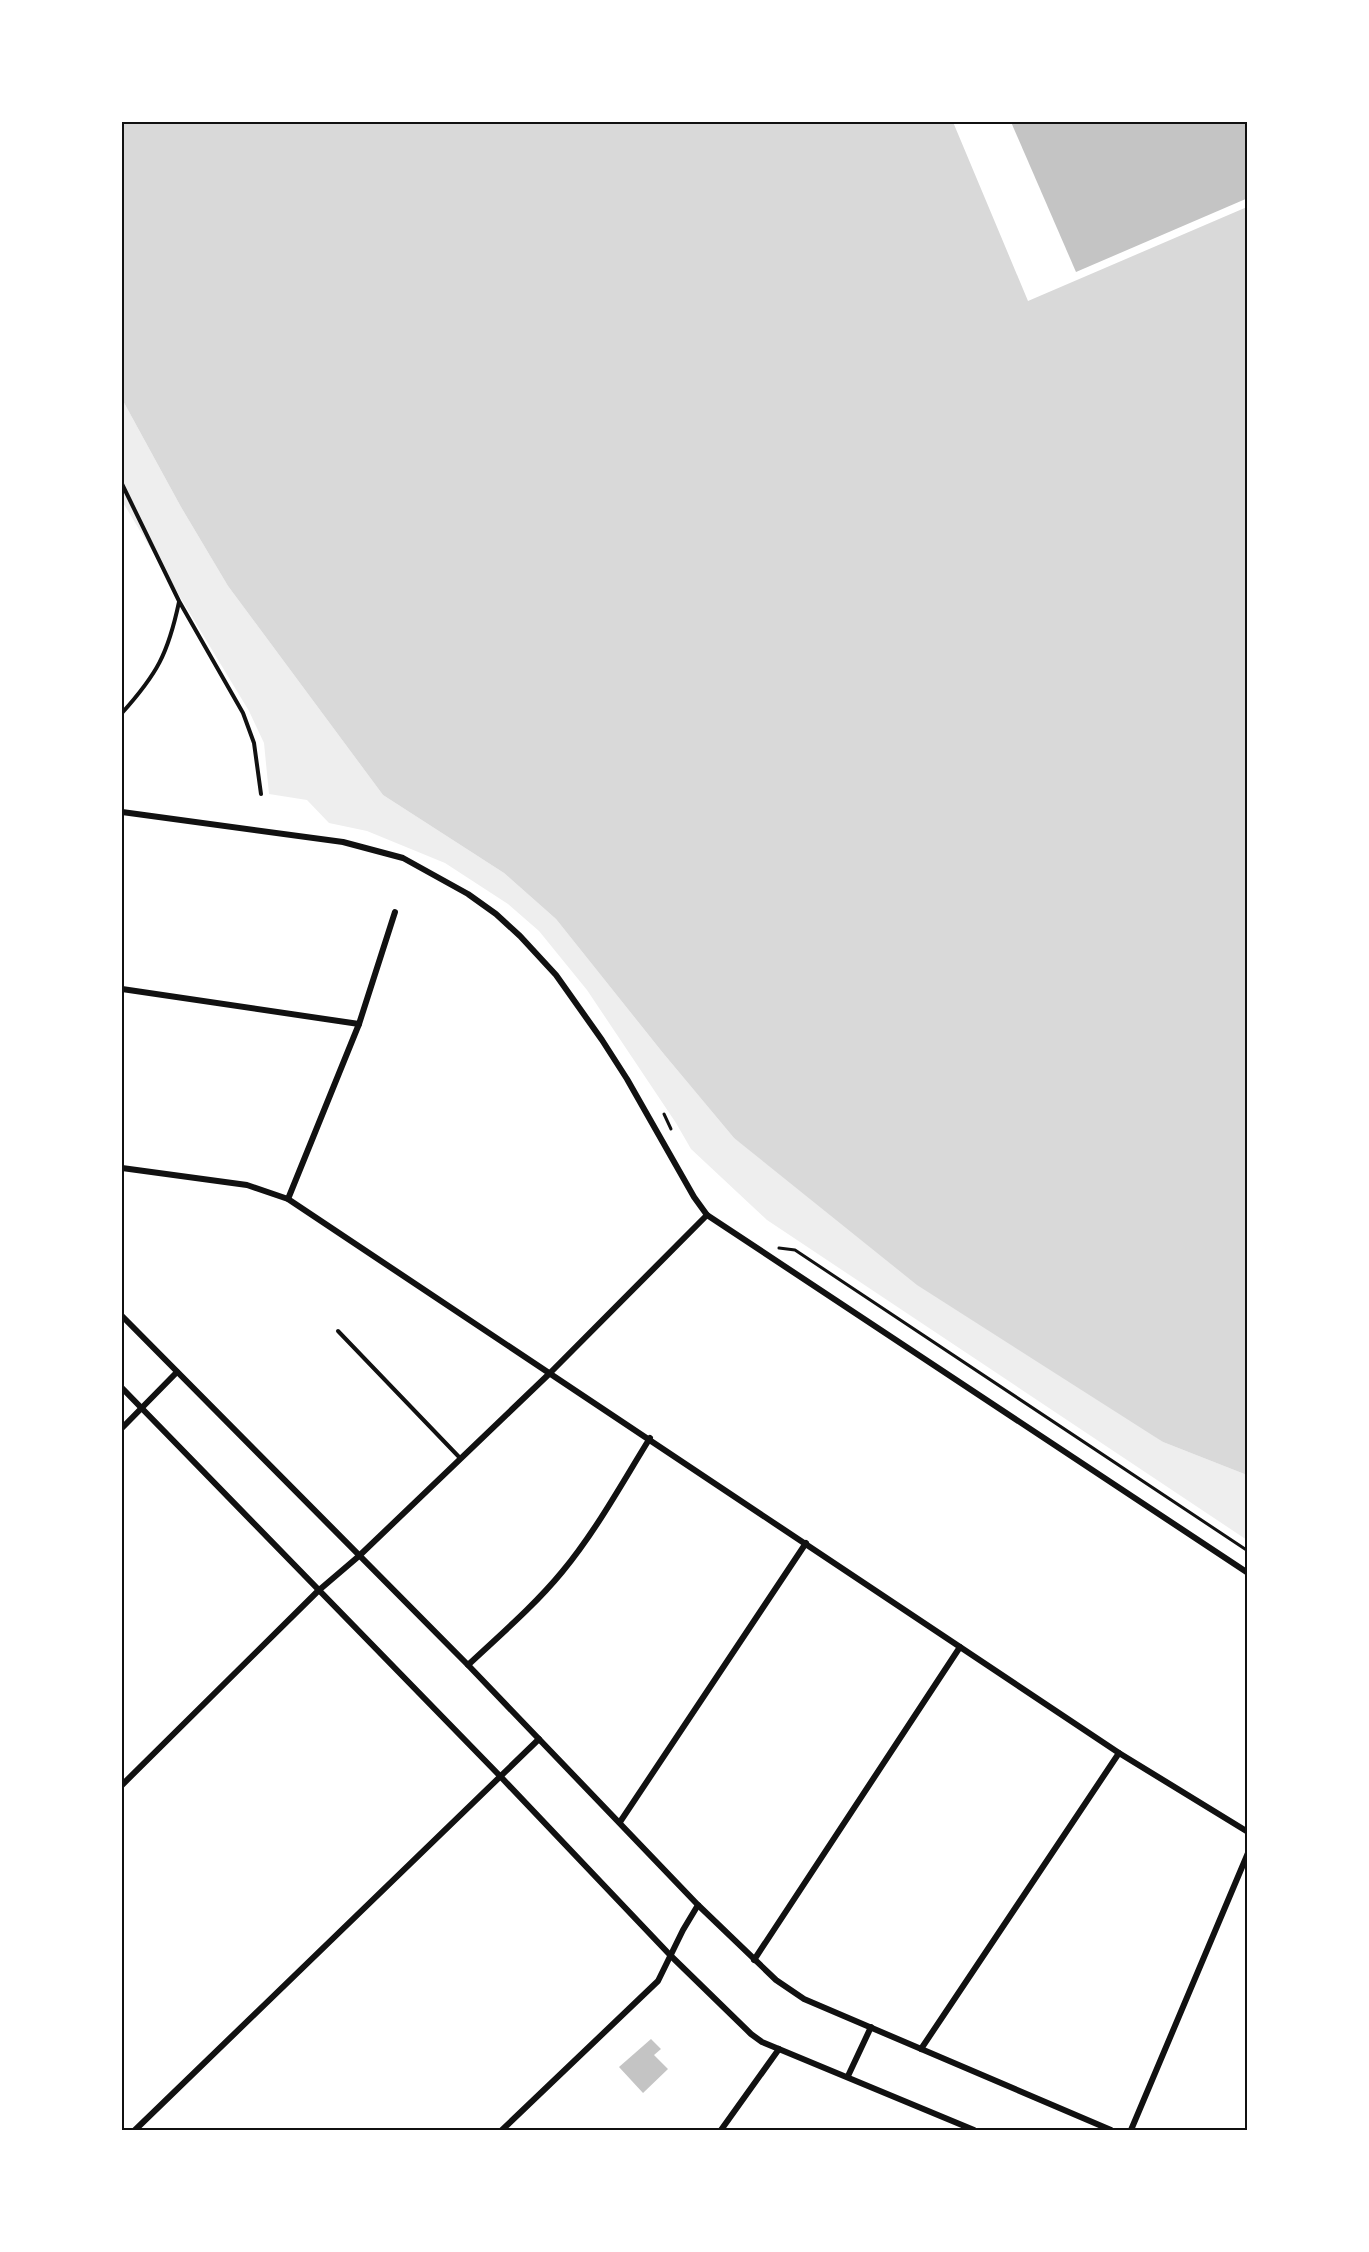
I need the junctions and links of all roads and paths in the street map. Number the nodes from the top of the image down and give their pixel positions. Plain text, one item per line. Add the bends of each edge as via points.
1 (122, 484) edge
2 (179, 601) junction
3 (122, 713) edge
4 (261, 794) dead end
5 (122, 812) edge
6 (395, 912) dead end
7 (122, 989) edge
8 (359, 1024) junction
9 (664, 1114) dead end
10 (671, 1130) dead end
11 (122, 1168) edge
12 (288, 1198) junction
13 (707, 1215) junction
14 (770, 1241) dead end
15 (122, 1316) edge
16 (338, 1331) dead end
17 (177, 1372) junction
18 (549, 1374) junction
19 (122, 1388) edge
20 (142, 1409) junction
21 (122, 1428) edge
22 (650, 1438) junction
23 (461, 1459) junction
24 (806, 1543) junction
25 (1248, 1551) edge
26 (359, 1556) junction
27 (1248, 1573) edge
28 (318, 1592) junction
29 (960, 1647) junction
30 (468, 1665) junction
31 (538, 1739) junction
32 (1119, 1752) junction
33 (501, 1776) junction
34 (122, 1785) edge
35 (620, 1822) junction
36 (1248, 1832) edge
37 (1248, 1853) edge
38 (698, 1905) junction
39 (672, 1956) junction
40 (754, 1960) junction
41 (871, 2027) junction
42 (779, 2049) junction
43 (921, 2049) junction
44 (848, 2076) junction
45 (135, 2130) edge
46 (502, 2130) edge
47 (721, 2130) edge
48 (974, 2130) edge
49 (1111, 2130) edge
50 (1131, 2130) edge

1 - 2 lane
2 - 3 lane via 165,655
2 - 4 lane via 243,713 254,743
5 - 13 street via 378,850 403,858 468,894 520,936 556,975 627,1079
6 - 8 street
7 - 8 street
8 - 12 street
9 - 10 path
11 - 12 street via 247,1185
12 - 18 street
13 - 18 street
13 - 27 street
14 - 25 path via 780,1248 795,1250
15 - 17 street
16 - 23 lane
17 - 20 street
17 - 26 street
18 - 22 street
18 - 23 street
19 - 20 street
20 - 21 street
20 - 28 street
22 - 24 street
22 - 30 street via 562,1571
23 - 26 street
24 - 29 street
24 - 35 street
26 - 28 street
26 - 30 street
28 - 33 street
28 - 34 street
29 - 32 street
29 - 40 street
30 - 31 street
31 - 33 street
31 - 35 street
32 - 36 street
32 - 43 street
33 - 39 street
33 - 45 street
35 - 38 street
37 - 50 street
38 - 39 street
38 - 40 street
39 - 42 street via 751,2034
39 - 46 street via 658,1981
40 - 41 street via 790,1992
41 - 43 street
41 - 44 street
42 - 44 street
42 - 47 street
43 - 49 street
44 - 48 street

